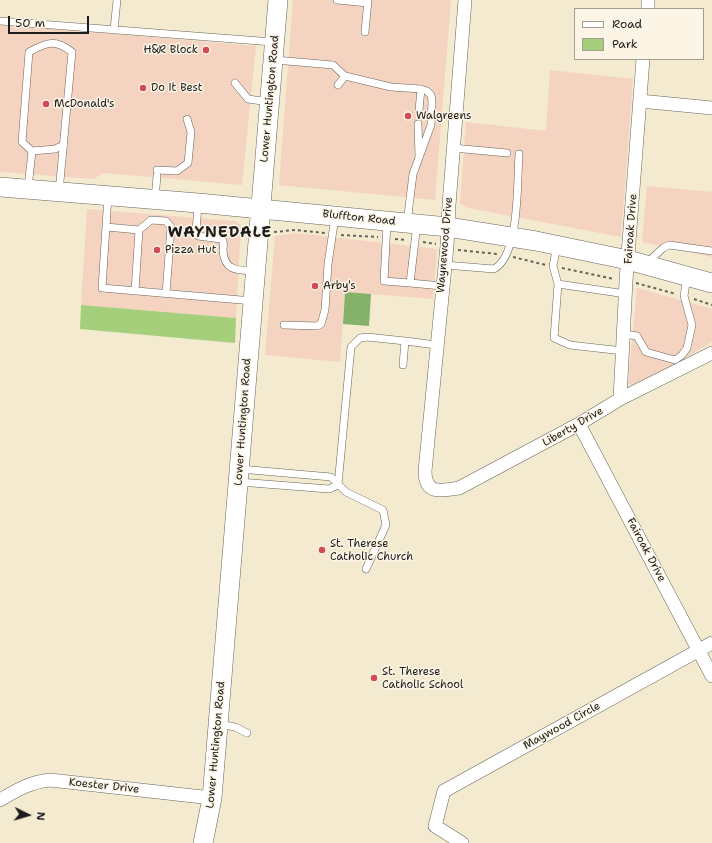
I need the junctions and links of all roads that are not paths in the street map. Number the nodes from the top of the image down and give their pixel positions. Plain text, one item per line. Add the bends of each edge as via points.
1 (117, 0) edge
2 (278, 0) edge
3 (337, 0) edge
4 (465, 0) edge
5 (368, 1) edge
6 (0, 21) edge
7 (114, 30) junction
8 (365, 32) dead end
9 (274, 51) junction
10 (643, 60) edge
11 (345, 76) junction
12 (235, 83) dead end
13 (338, 85) dead end
14 (421, 89) junction
15 (640, 101) junction
16 (269, 102) junction
17 (712, 108) edge
18 (419, 110) dead end
19 (186, 119) dead end
20 (418, 124) dead end
21 (64, 145) junction
22 (453, 148) junction
23 (32, 151) junction
24 (507, 153) dead end
25 (519, 154) dead end
26 (419, 159) junction
27 (0, 187) edge
28 (28, 189) junction
29 (59, 192) junction
30 (108, 196) junction
31 (155, 199) junction
32 (198, 203) junction
33 (260, 208) junction
34 (335, 215) junction
35 (387, 220) junction
36 (412, 223) junction
37 (106, 227) junction
38 (448, 227) junction
39 (139, 230) junction
40 (513, 237) junction
41 (557, 245) junction
42 (712, 251) edge
43 (637, 262) junction
44 (445, 265) junction
45 (255, 271) junction
46 (687, 276) junction
47 (410, 283) junction
48 (712, 283) edge
49 (558, 284) junction
50 (442, 286) junction
51 (135, 291) junction
52 (166, 294) junction
53 (626, 294) junction
54 (253, 302) junction
55 (284, 325) dead end
56 (624, 334) junction
57 (405, 341) junction
58 (436, 345) junction
59 (623, 351) junction
60 (712, 353) edge
61 (402, 365) dead end
62 (620, 399) junction
63 (579, 424) junction
64 (239, 475) junction
65 (338, 485) junction
66 (431, 489) joint
67 (366, 569) dead end
68 (712, 643) edge
69 (698, 650) junction
70 (712, 676) edge
71 (218, 724) junction
72 (247, 734) dead end
73 (212, 798) junction
74 (0, 800) edge
75 (203, 843) edge
76 (462, 843) edge

1 - 7 lane
2 - 9 main road, Lower Huntington Road
3 - 5 lane
4 - 22 street, Waynewood Drive
5 - 8 lane
6 - 7 lane
7 - 9 lane
9 - 11 lane via 333,65
9 - 16 main road, Lower Huntington Road
10 - 15 street, Fairoak Drive
11 - 13 lane
11 - 14 lane via 391,87
12 - 16 lane via 248,99
14 - 18 lane
14 - 26 lane via 431,95 432,101 431,125
15 - 17 street
15 - 43 street, Fairoak Drive
16 - 33 main road, Lower Huntington Road
19 - 31 lane via 191,132 188,163 178,171 157,173
20 - 26 lane
21 - 23 lane via 55,150
21 - 23 lane via 72,52 62,44 45,43 29,52 22,142
21 - 29 lane
22 - 24 lane
22 - 38 street, Waynewood Drive
23 - 28 lane
25 - 40 lane
26 - 36 lane via 413,174
27 - 28 main road, Bluffton Road
28 - 29 main road, Bluffton Road
29 - 30 main road, Bluffton Road
30 - 31 main road, Bluffton Road
30 - 37 lane
31 - 32 main road, Bluffton Road
32 - 33 main road, Bluffton Road
32 - 45 lane via 198,236 221,238 223,252 228,266 232,269
33 - 34 main road, Bluffton Road
33 - 45 main road, Lower Huntington Road
34 - 35 main road, Bluffton Road
34 - 55 lane via 325,310 321,324
35 - 36 main road, Bluffton Road
35 - 47 lane via 384,281
36 - 38 main road, Bluffton Road
36 - 47 lane
37 - 39 lane
37 - 51 lane via 102,288
38 - 40 main road, Bluffton Road
38 - 44 street, Waynewood Drive
39 - 51 lane
39 - 52 lane via 151,220 166,222 171,227
40 - 41 main road, Bluffton Road
40 - 44 lane via 500,266 494,270
41 - 43 main road, Bluffton Road
41 - 49 lane via 552,266
42 - 43 lane via 669,245
43 - 46 main road, Bluffton Road
43 - 53 street, Fairoak Drive
44 - 50 street, Waynewood Drive
45 - 54 main road, Lower Huntington Road
46 - 48 main road, Bluffton Road
46 - 56 lane via 684,296 692,325 687,348 682,356 675,360 646,352 636,336
47 - 50 lane
49 - 53 lane
49 - 59 lane via 554,338 570,345
50 - 58 street, Waynewood Drive
51 - 52 lane
52 - 54 lane
53 - 56 street, Fairoak Drive
54 - 64 main road, Lower Huntington Road
56 - 59 street, Fairoak Drive
57 - 58 lane
57 - 61 lane
57 - 65 lane via 360,338 351,347
58 - 66 street, Waynewood Drive via 424,471
59 - 62 street, Fairoak Drive
60 - 62 street, Liberty Drive
62 - 63 street, Liberty Drive
63 - 66 street, Liberty Drive via 458,488
63 - 69 street, Fairoak Drive
64 - 65 lane via 329,489
64 - 65 lane via 331,477
64 - 71 main road, Lower Huntington Road
65 - 67 lane via 346,492 383,510 386,525
68 - 69 street, Maywood Circle
69 - 70 street, Fairoak Drive
69 - 76 street, Maywood Circle via 444,791 435,826
71 - 72 lane via 234,727
71 - 73 main road, Lower Huntington Road
73 - 74 street, Koester Drive via 50,780 21,787
73 - 75 main road, Lower Huntington Road

